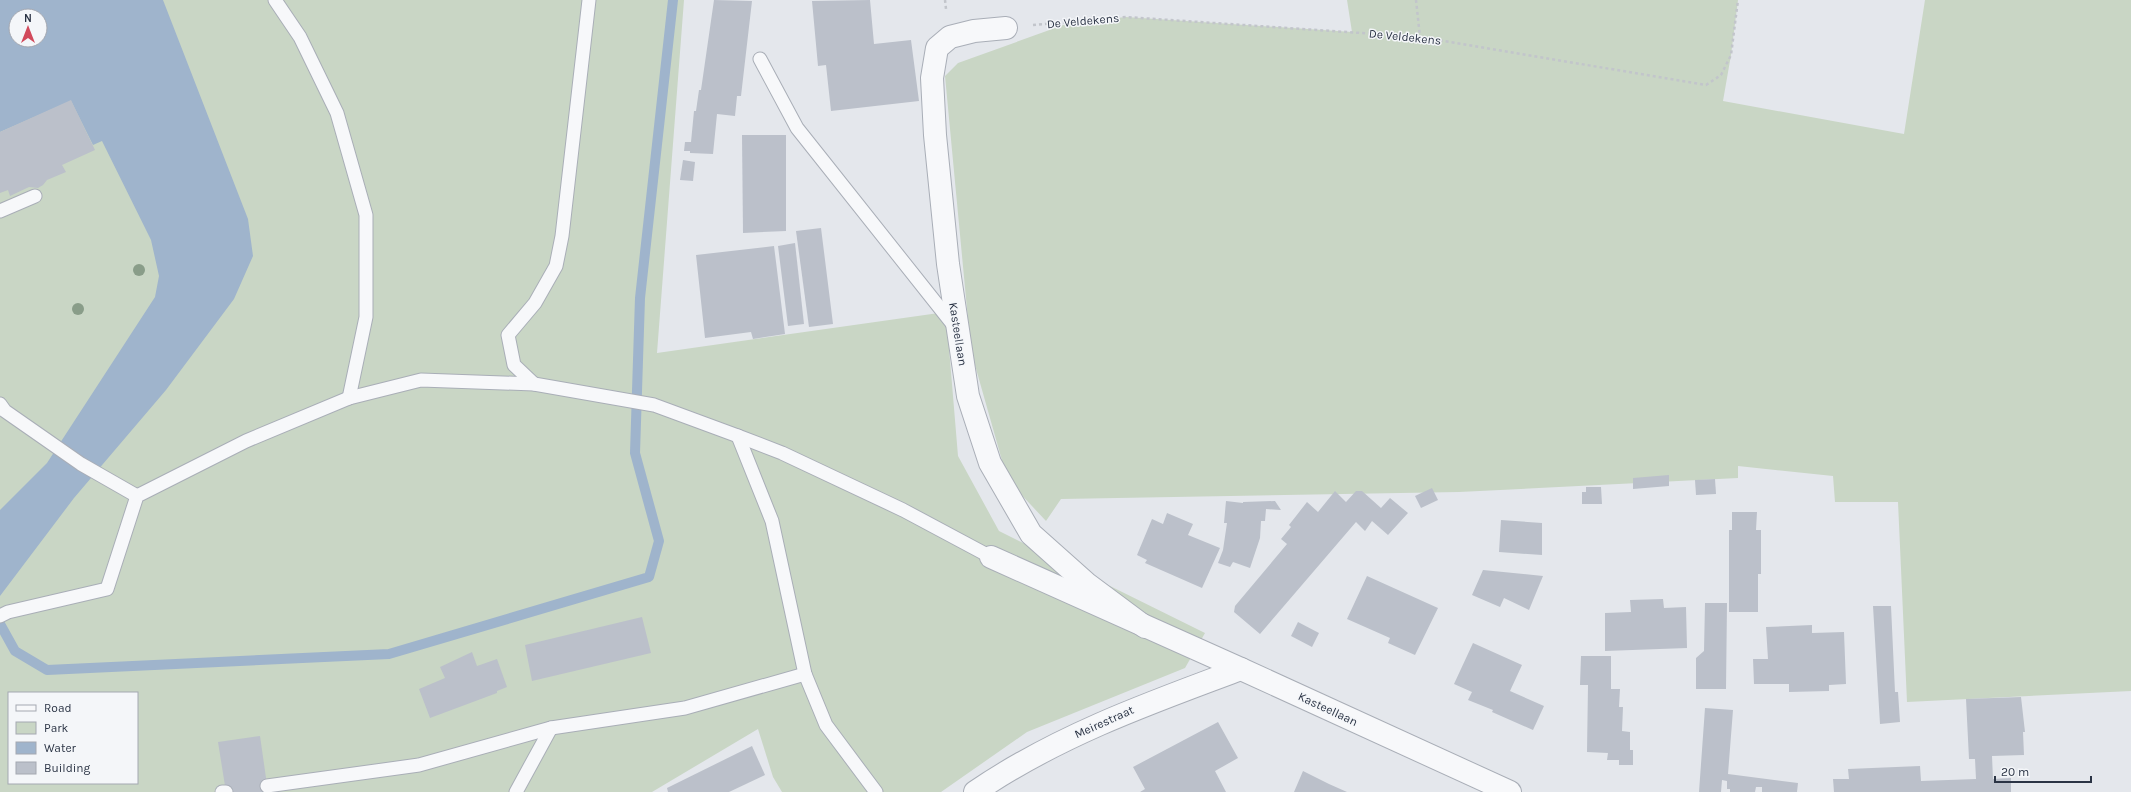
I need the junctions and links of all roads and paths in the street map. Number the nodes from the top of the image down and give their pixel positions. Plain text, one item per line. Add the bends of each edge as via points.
1 (275, 0) edge
2 (589, 0) edge
3 (1416, 0) edge
4 (1738, 0) edge
5 (1006, 28) joint
6 (1420, 37) junction
7 (760, 59) dead end
8 (35, 196) dead end
9 (0, 211) edge
10 (958, 330) junction
11 (534, 384) junction
12 (349, 398) junction
13 (0, 404) edge
14 (738, 436) junction
15 (137, 496) junction
16 (991, 557) joint
17 (4, 614) edge
18 (1145, 626) junction
19 (1241, 669) junction
20 (805, 674) junction
21 (552, 728) junction
22 (267, 786) dead end
23 (222, 792) edge
24 (226, 792) edge
25 (516, 792) edge
26 (876, 792) edge
27 (975, 792) edge
28 (1510, 792) edge

1 - 12 lane via 300,37 336,113 366,215 366,317
2 - 11 lane via 562,236 556,266 535,303 508,335 514,364
3 - 6 path
4 - 6 path, De Veldekens via 1732,55 1721,75 1706,85
5 - 6 path, De Veldekens via 1126,17
5 - 10 street, Kasteellaan via 974,31 950,37 937,48 932,78 948,264
7 - 10 lane via 797,128
8 - 9 lane
10 - 18 street, Kasteellaan via 968,396 990,463 1031,534 1086,583
11 - 12 lane via 421,380
11 - 14 lane via 650,404
12 - 15 lane via 246,441
13 - 15 lane via 5,411 81,464
14 - 16 lane via 782,453 903,510
14 - 20 lane via 772,521
15 - 17 lane via 107,589
16 - 18 street, Kasteellaan
18 - 19 street, Kasteellaan
19 - 27 street, Meirestraat via 1134,708 1049,746
19 - 28 street, Kasteellaan
20 - 21 lane via 685,708
20 - 26 lane via 826,725
21 - 22 lane via 419,765
21 - 25 lane
23 - 24 lane

